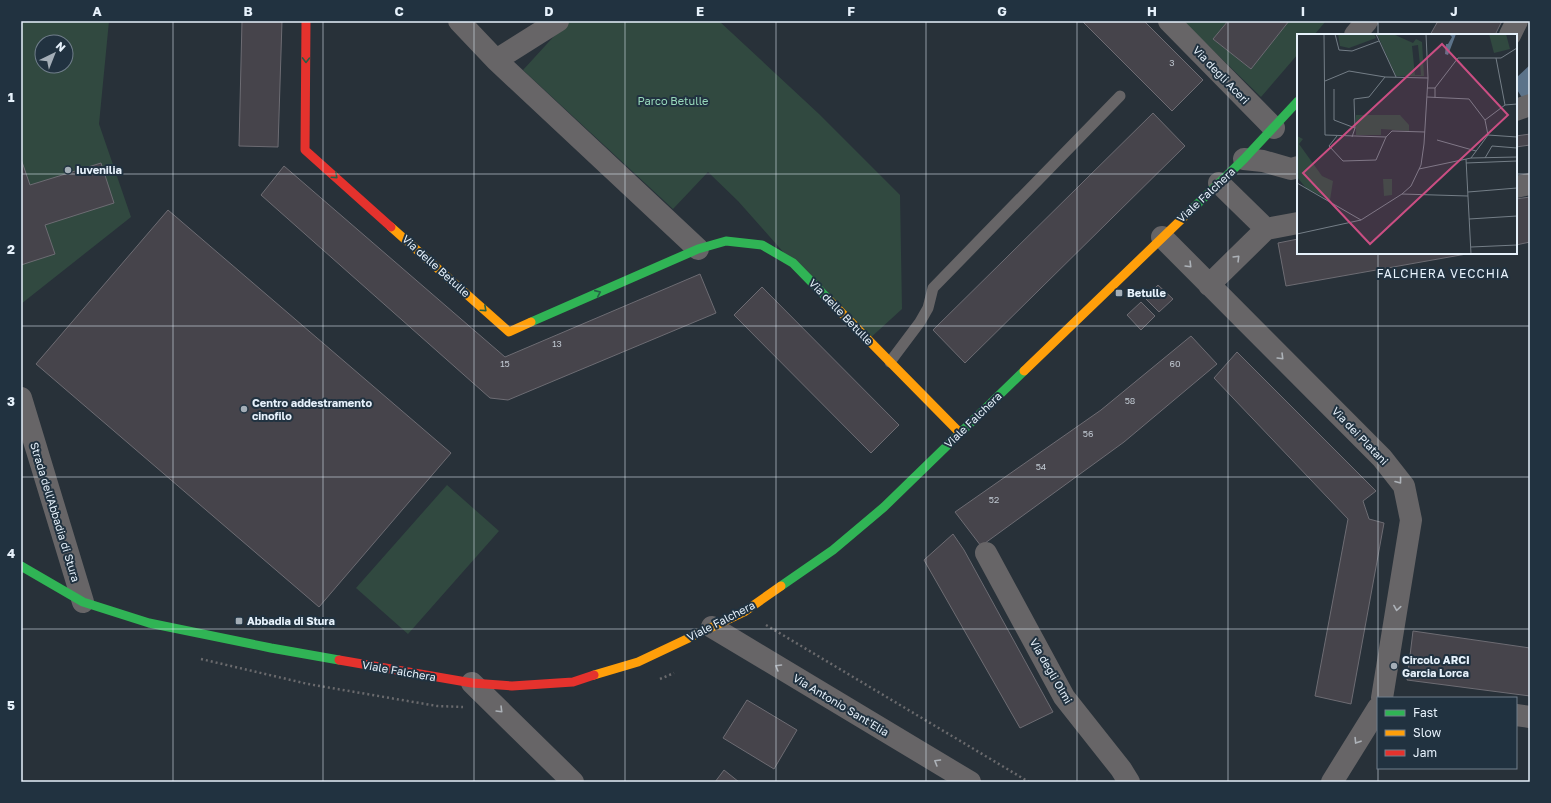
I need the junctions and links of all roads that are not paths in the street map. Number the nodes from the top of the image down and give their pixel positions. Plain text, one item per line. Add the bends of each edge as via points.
1 (306, 21) edge
2 (459, 21) edge
3 (558, 21) edge
4 (1169, 21) edge
5 (1367, 21) edge
6 (1518, 21) edge
7 (1356, 34) edge
8 (1511, 34) edge
9 (496, 60) junction
10 (1120, 96) dead end
11 (1297, 102) edge
12 (1530, 105) edge
13 (1517, 110) edge
14 (1274, 128) junction
15 (1244, 159) junction
16 (1297, 167) edge
17 (1219, 183) junction
18 (1530, 184) edge
19 (1517, 187) edge
20 (1297, 224) edge
21 (1266, 229) junction
22 (1162, 237) junction
23 (698, 249) junction
24 (1209, 285) junction
25 (890, 362) junction
26 (21, 398) edge
27 (960, 433) junction
28 (986, 553) dead end
29 (21, 566) edge
30 (83, 602) junction
31 (712, 627) junction
32 (472, 683) junction
33 (1382, 697) edge
34 (1377, 710) edge
35 (1517, 715) edge
36 (1530, 717) edge
37 (573, 782) edge
38 (970, 782) edge
39 (1129, 782) edge
40 (1332, 782) edge

1 -> 23 street, Via delle Betulle via 305,150 509,332
2 - 9 street
3 - 9 street
4 - 14 street, Via degli Aceri
5 - 7 street
6 - 8 street
9 - 23 street
10 - 25 lane via 933,288 928,308 920,322
11 - 14 street, Viale Falchera
12 - 13 street
14 - 15 street, Viale Falchera
15 - 16 street via 1291,169
15 - 17 street, Viale Falchera
17 - 21 street
17 - 22 street, Viale Falchera
18 - 19 street
20 - 21 street
24 -> 21 street
22 -> 24 street, Via dei Platani
22 - 27 street, Viale Falchera
23 - 25 street, Via delle Betulle via 726,241 762,244 793,263
24 -> 33 street, Via dei Platani via 1382,458 1404,486 1411,520
25 - 27 street, Via delle Betulle
26 - 30 street, Strada dell'Abbadia di Stura
27 - 31 street, Viale Falchera via 884,507 833,550 744,612
28 - 39 street, Via degli Olmi via 1064,697 1122,769
29 - 30 street, Viale Falchera
30 - 32 street, Viale Falchera via 149,623 271,648
31 - 32 street, Viale Falchera via 638,662 573,682 512,686
38 -> 31 street, Via Antonio Sant'Elia
32 -> 37 street
34 -> 40 street
35 - 36 street

